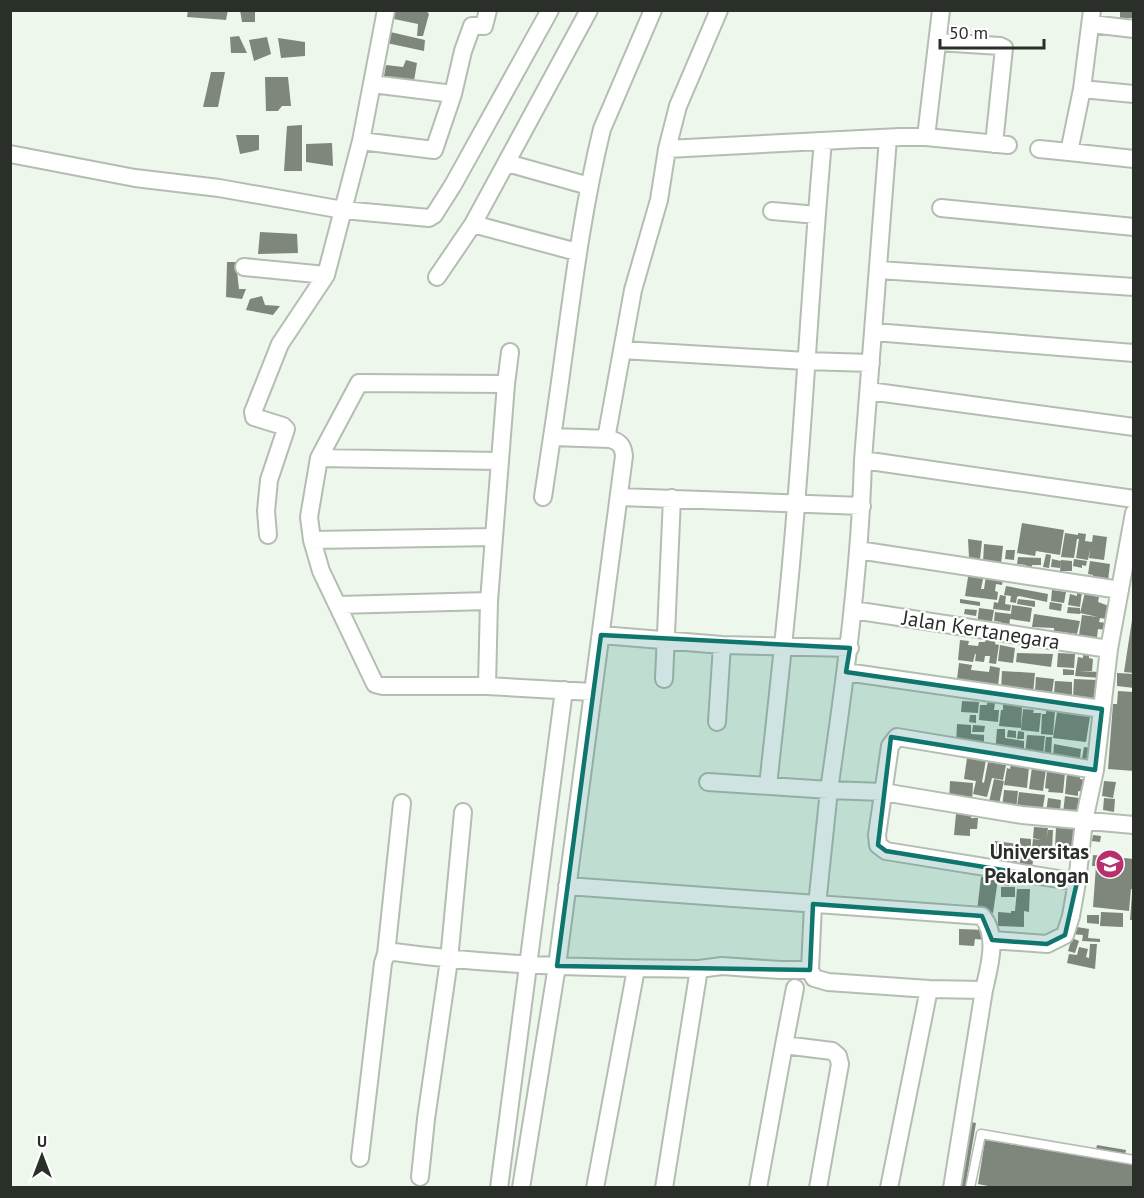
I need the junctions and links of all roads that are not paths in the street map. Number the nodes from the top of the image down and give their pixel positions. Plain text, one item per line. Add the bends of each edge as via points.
1 (386, 10) edge
2 (488, 10) edge
3 (550, 10) edge
4 (590, 10) edge
5 (653, 10) edge
6 (719, 10) edge
7 (941, 10) edge
8 (1092, 17) edge
9 (1134, 29) edge
10 (938, 42) junction
11 (372, 84) junction
12 (1082, 89) junction
13 (453, 94) junction
14 (1134, 94) edge
15 (926, 137) junction
16 (888, 138) junction
17 (361, 141) junction
18 (823, 141) junction
19 (667, 149) junction
20 (1039, 149) dead end
21 (1069, 152) junction
22 (10, 154) edge
23 (1134, 159) edge
24 (507, 163) junction
25 (589, 186) junction
26 (941, 208) dead end
27 (343, 210) junction
28 (772, 211) dead end
29 (817, 215) junction
30 (473, 224) junction
31 (1134, 227) edge
32 (577, 252) junction
33 (244, 267) dead end
34 (879, 270) junction
35 (326, 275) junction
36 (437, 277) dead end
37 (1134, 287) edge
38 (874, 332) junction
39 (622, 350) junction
40 (510, 352) dead end
41 (1134, 353) edge
42 (806, 361) junction
43 (871, 363) junction
44 (506, 384) junction
45 (869, 391) junction
46 (1134, 427) edge
47 (552, 437) junction
48 (606, 439) junction
49 (319, 458) junction
50 (863, 460) junction
51 (499, 461) junction
52 (543, 497) dead end
53 (620, 497) junction
54 (672, 498) junction
55 (1134, 499) edge
56 (796, 505) junction
57 (862, 506) junction
58 (1134, 513) edge
59 (268, 535) dead end
60 (494, 537) junction
61 (312, 540) junction
62 (858, 550) junction
63 (1120, 590) junction
64 (489, 601) junction
65 (338, 605) junction
66 (853, 610) junction
67 (601, 635) junction
68 (666, 642) junction
69 (722, 645) junction
70 (784, 645) junction
71 (850, 648) junction
72 (1109, 649) junction
73 (846, 672) junction
74 (664, 679) dead end
75 (487, 686) junction
76 (564, 690) junction
77 (592, 692) junction
78 (1102, 709) junction
79 (717, 722) dead end
80 (1095, 770) junction
81 (708, 782) dead end
82 (768, 786) junction
83 (829, 790) junction
84 (883, 792) junction
85 (402, 803) dead end
86 (463, 812) dead end
87 (1084, 821) junction
88 (1134, 825) edge
89 (1077, 882) junction
90 (567, 886) junction
91 (815, 904) junction
92 (992, 940) junction
93 (386, 954) junction
94 (449, 960) junction
95 (528, 966) junction
96 (557, 966) junction
97 (636, 969) junction
98 (699, 969) junction
99 (810, 970) junction
100 (795, 988) dead end
101 (929, 989) junction
102 (984, 990) junction
103 (784, 1045) junction
104 (360, 1158) dead end
105 (1134, 1160) edge
106 (420, 1177) dead end
107 (499, 1188) edge
108 (521, 1188) edge
109 (595, 1188) edge
110 (664, 1188) edge
111 (758, 1188) edge
112 (818, 1188) edge
113 (889, 1188) edge
114 (952, 1188) edge
115 (970, 1188) edge

1 - 11 street
2 - 13 street via 484,26 472,26
3 - 27 street via 434,215 427,218
4 - 24 street
5 - 25 street via 602,129
6 - 19 street via 678,106
7 - 10 street
8 - 9 street
8 - 12 street
10 - 15 street
10 - 15 street via 1004,48 1001,144
11 - 13 street
11 - 17 street
12 - 14 street
12 - 21 street
13 - 17 street via 436,150
15 - 16 street
16 - 18 street
16 - 34 street
17 - 27 street
18 - 19 street
18 - 29 street
19 - 39 street via 659,200 635,279
20 - 21 street
21 - 23 street
22 - 27 street
24 - 25 street
24 - 30 street
25 - 32 street
26 - 31 street
27 - 35 street
28 - 29 street
29 - 42 street
30 - 32 street
30 - 36 street
32 - 47 street
33 - 35 street
34 - 37 street
34 - 38 street
35 - 59 street via 280,344 253,412 254,417 286,429 269,480
38 - 41 street
38 - 43 street
39 - 42 street
39 - 48 street
40 - 44 street
42 - 43 street
42 - 56 street
43 - 45 street
44 - 49 street via 360,382
44 - 51 street
45 - 46 street
45 - 50 street
47 - 48 street
47 - 52 street
48 - 53 street via 617,441 623,451
49 - 51 street
49 - 61 street via 309,517
50 - 55 street
50 - 57 street
51 - 60 street
53 - 54 street
53 - 67 street
54 - 56 street
54 - 68 street
56 - 57 street
56 - 70 street
57 - 62 street
58 - 63 street
60 - 61 street
60 - 64 street
61 - 65 street via 321,572
62 - 63 street
62 - 66 street
63 - 72 street
64 - 65 street
64 - 75 street
65 - 75 street via 377,686
66 - 71 street
66 - 72 street, Jalan Kertanegara
67 - 68 street
67 - 77 street
68 - 69 street
68 - 74 street
69 - 70 street
69 - 79 street
70 - 71 street
70 - 82 street
71 - 73 street
72 - 78 street
73 - 78 street
73 - 83 street
75 - 76 street
76 - 77 street
76 - 95 street
77 - 90 street
78 - 80 street
80 - 84 street via 897,737 890,746
80 - 87 street
81 - 82 street
82 - 83 street
83 - 84 street
83 - 91 street
84 - 87 street
84 - 89 street via 877,835 878,845 886,851
85 - 93 street
86 - 94 street
87 - 88 street
87 - 89 street
89 - 92 street via 1065,934 1047,944
90 - 91 street
90 - 96 street
91 - 92 street via 982,916
91 - 99 street
92 - 102 street
93 - 94 street
93 - 104 street
94 - 95 street
94 - 106 street
95 - 96 street
95 - 107 street
96 - 97 street
96 - 108 street
97 - 98 street
97 - 109 street
98 - 99 street via 722,966
98 - 110 street
99 - 101 street via 814,978 828,982
100 - 103 street
101 - 102 street
101 - 113 street
102 - 114 street
103 - 111 street
103 - 112 street via 831,1051 840,1064
105 - 115 lane via 981,1134

